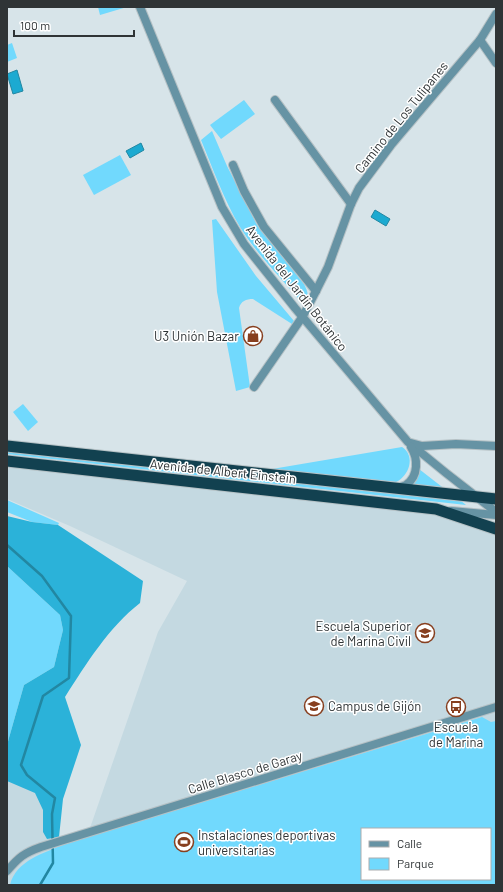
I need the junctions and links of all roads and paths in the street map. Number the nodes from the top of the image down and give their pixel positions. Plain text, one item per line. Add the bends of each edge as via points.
1 (140, 7) edge
2 (496, 14) edge
3 (480, 40) junction
4 (496, 63) edge
5 (275, 100) dead end
6 (233, 165) dead end
7 (351, 204) junction
8 (316, 292) junction
9 (302, 316) junction
10 (254, 388) dead end
11 (408, 442) junction
12 (7, 446) edge
13 (496, 446) edge
14 (7, 461) edge
15 (397, 488) junction
16 (475, 496) junction
17 (496, 499) edge
18 (436, 509) junction
19 (496, 512) edge
20 (496, 515) edge
21 (496, 529) edge
22 (496, 706) edge
23 (7, 870) edge

1 - 9 street, Avenida del Jardín Botánico via 222,207 244,244
2 - 3 street, Camino de Los Tulipanes
3 - 4 street
3 - 7 street, Camino de Los Tulipanes via 391,145 359,188
5 - 7 street
6 - 8 street via 264,227
7 - 8 street, Camino de Los Tulipanes
8 - 9 street, Camino de Los Tulipanes
9 - 10 street, Camino de Los Tulipanes
9 - 11 street, Avenida del Jardín Botánico
11 - 13 street via 422,446
11 - 15 street via 415,454 417,465 410,481
11 - 16 street, Avenida del Jardín Botánico
12 - 15 highway, Avenida de Albert Einstein
14 - 18 highway, Avenida de Albert Einstein
15 - 16 highway, Avenida de Albert Einstein
16 - 17 highway, Avenida de Albert Einstein
16 - 19 street, Avenida del Jardín Botánico
18 - 20 street, Avenida de Albert Einstein
18 - 21 highway, Avenida de Albert Einstein
22 - 23 street, Calle Blasco de Garay via 41,847 18,858

